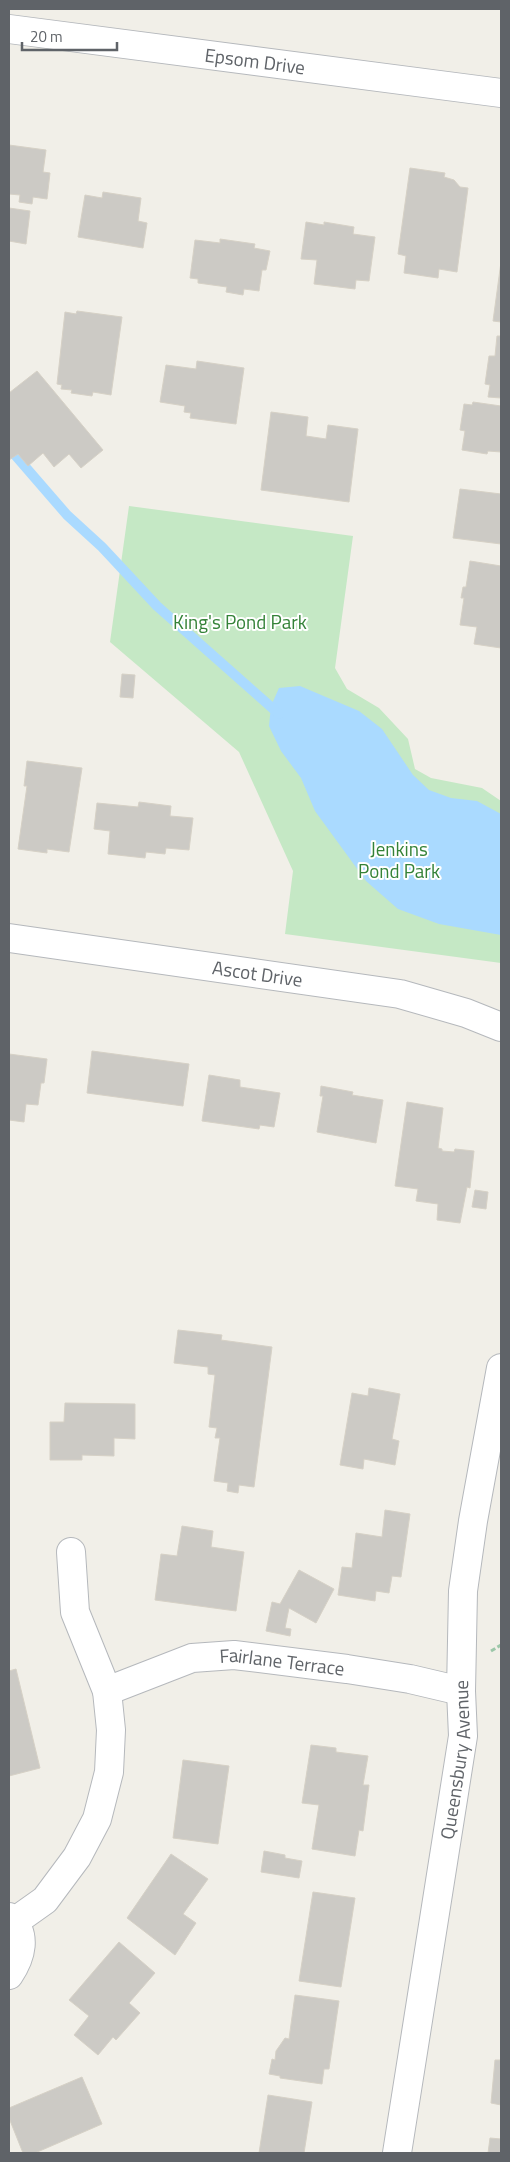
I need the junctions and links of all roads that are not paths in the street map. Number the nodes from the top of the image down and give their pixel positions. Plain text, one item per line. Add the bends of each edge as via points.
1 (9, 29) edge
2 (501, 93) edge
3 (9, 938) edge
4 (501, 1027) edge
5 (501, 1368) edge
6 (70, 1552) dead end
7 (107, 1691) junction
8 (462, 1691) junction
9 (11, 1920) edge
10 (9, 1976) edge
11 (397, 2153) edge

1 - 2 street, Epsom Drive
3 - 4 street, Ascot Drive via 400,994
5 - 8 street, Queensbury Avenue via 463,1591
6 - 7 street via 75,1612
7 - 8 street, Fairlane Terrace via 192,1658 234,1655 356,1670
7 - 9 street via 112,1730 109,1772 97,1819 77,1857 44,1900
8 - 11 street, Queensbury Avenue via 464,1736
9 - 10 street via 21,1940 19,1960

